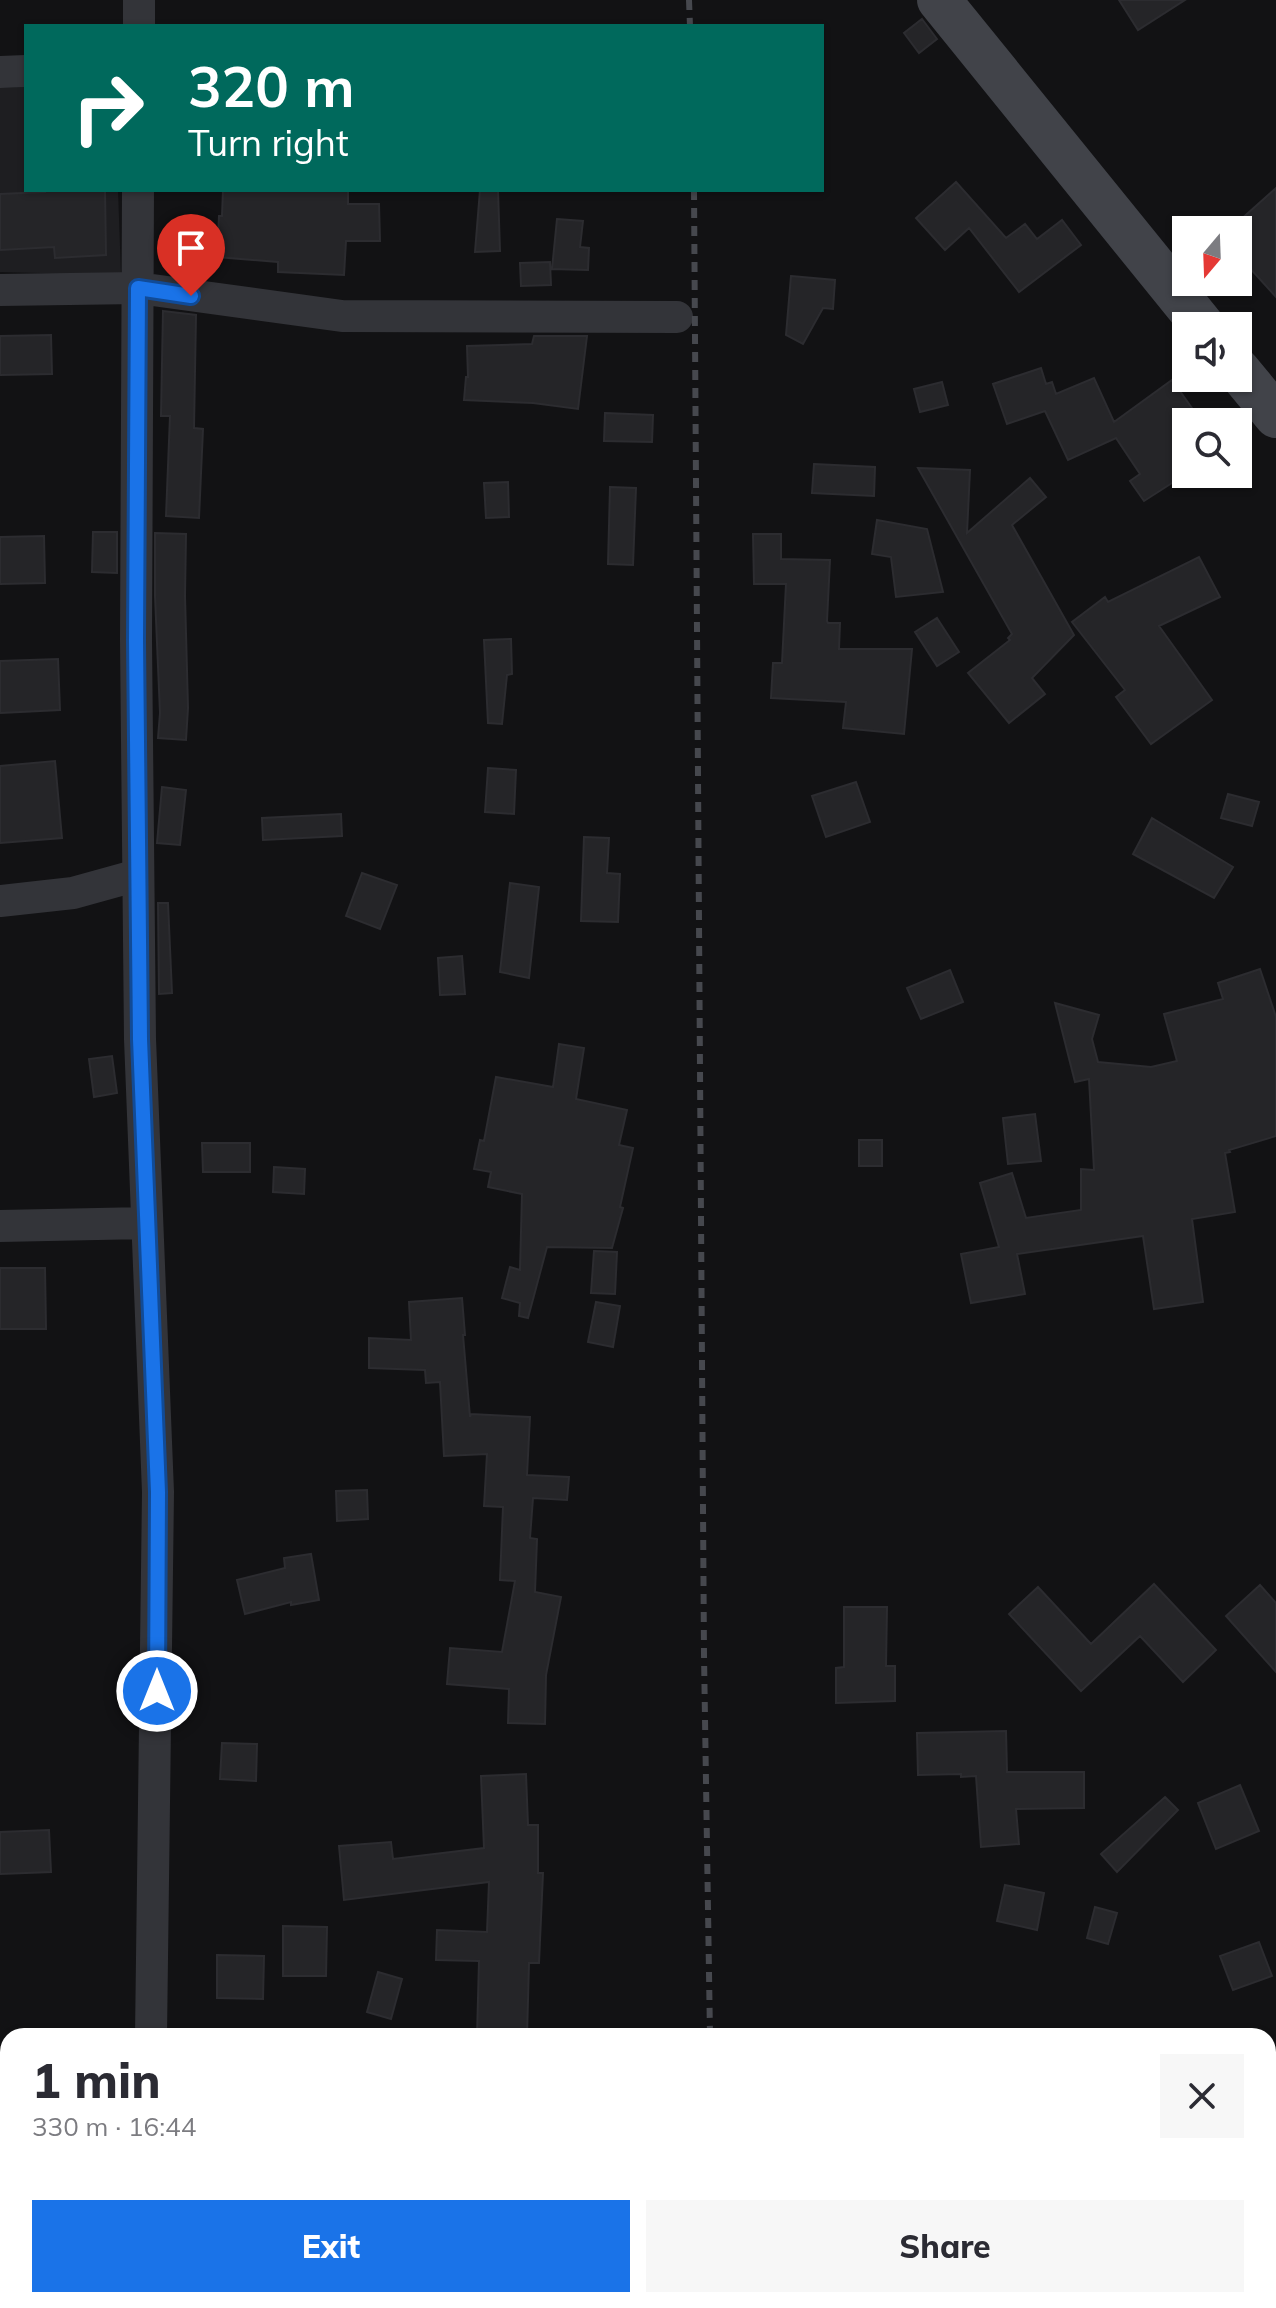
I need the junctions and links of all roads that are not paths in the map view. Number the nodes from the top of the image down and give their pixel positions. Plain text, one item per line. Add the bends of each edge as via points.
1 (139, 0) edge
2 (939, 0) edge
3 (139, 24) edge
4 (24, 71) edge
5 (0, 72) edge
6 (138, 192) edge
7 (138, 288) junction
8 (0, 290) edge
9 (1192, 312) edge
10 (677, 317) dead end
11 (1252, 387) edge
12 (1276, 416) edge
13 (138, 875) junction
14 (0, 901) edge
15 (146, 1223) junction
16 (0, 1226) edge
17 (151, 2028) edge

1 - 3 street
2 - 9 main road
4 - 5 street
6 - 7 street
7 - 8 street
7 - 10 street via 342,316
7 - 13 street
11 - 12 main road
13 - 14 street via 73,893
13 - 15 street
15 - 16 street
15 - 17 street via 158,1492

